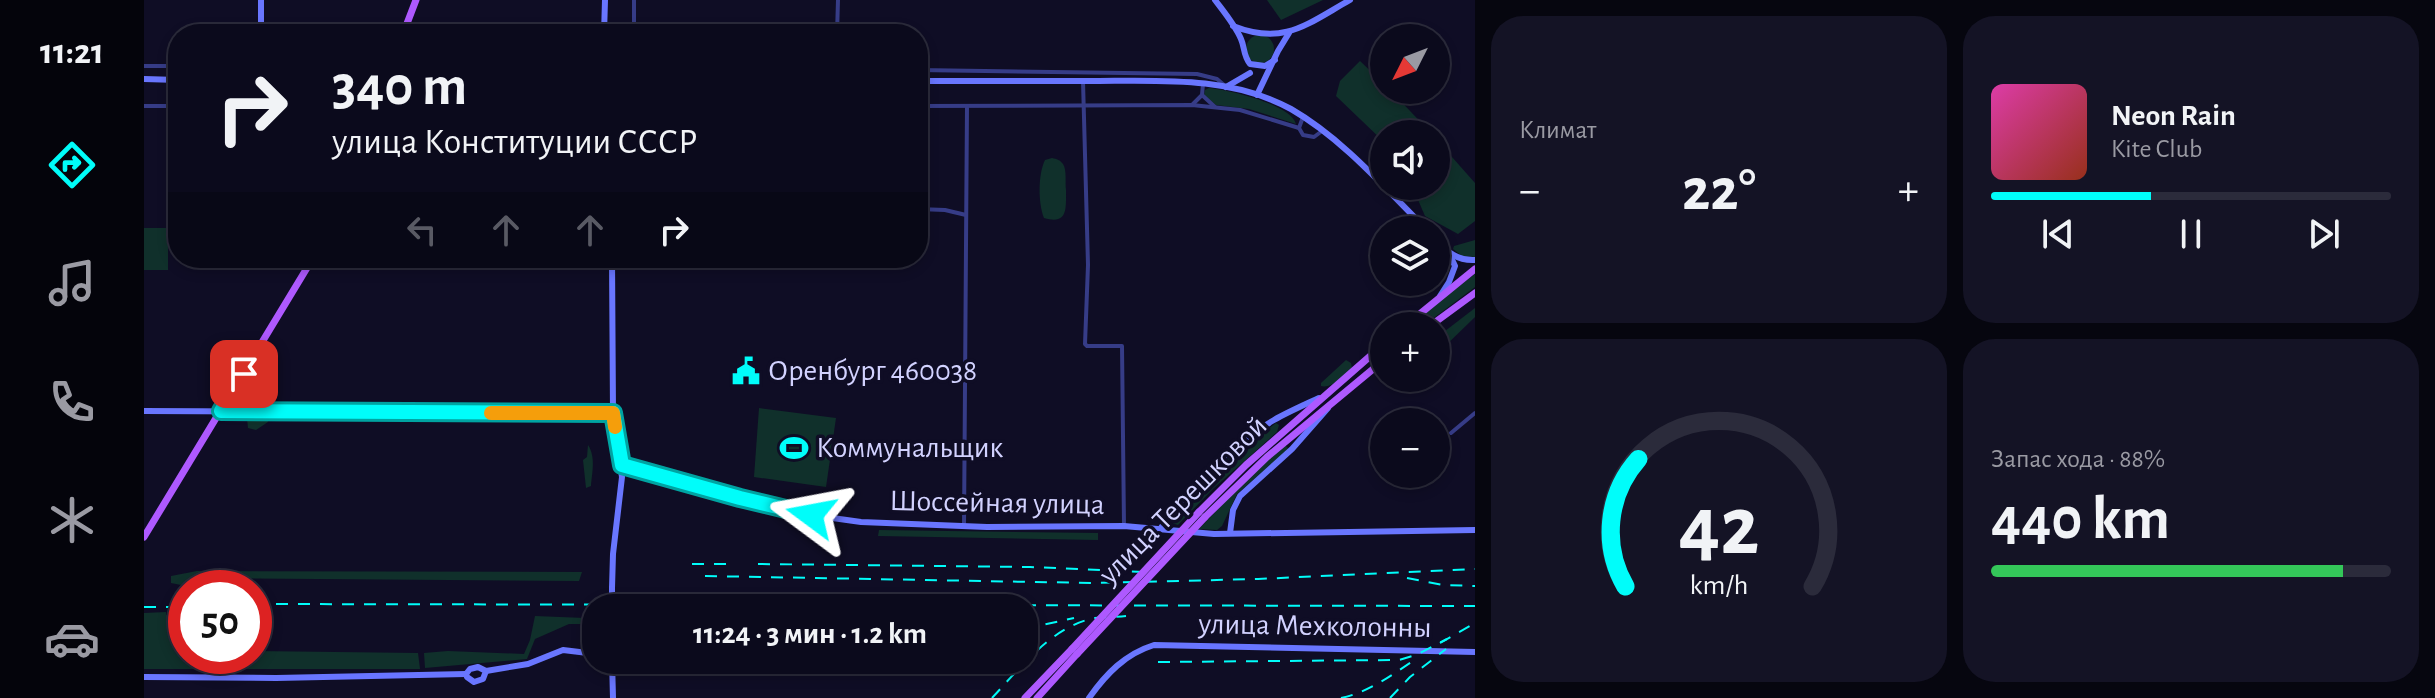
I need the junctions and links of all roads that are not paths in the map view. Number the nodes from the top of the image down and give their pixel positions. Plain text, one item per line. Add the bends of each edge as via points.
1 (261, 0) edge
2 (416, 0) edge
3 (605, 0) edge
4 (634, 0) edge
5 (838, 0) edge
6 (1215, 0) edge
7 (1350, 0) edge
8 (261, 24) edge
9 (407, 24) edge
10 (605, 24) edge
11 (634, 24) edge
12 (837, 24) edge
13 (1233, 26) junction
14 (1254, 32) junction
15 (1289, 33) junction
16 (1271, 36) junction
17 (1244, 44) junction
18 (1278, 51) junction
19 (1275, 60) junction
20 (144, 66) edge
21 (168, 66) edge
22 (1252, 69) junction
23 (928, 70) edge
24 (946, 70) junction
25 (144, 79) edge
26 (168, 80) edge
27 (928, 81) edge
28 (946, 81) junction
29 (1083, 81) junction
30 (1203, 84) junction
31 (1226, 87) junction
32 (1244, 91) junction
33 (1202, 95) junction
34 (1257, 95) junction
35 (1084, 105) junction
36 (1192, 105) junction
37 (144, 106) edge
38 (168, 106) edge
39 (928, 106) edge
40 (967, 106) junction
41 (1216, 107) junction
42 (1303, 117) junction
43 (1299, 128) junction
44 (1322, 131) junction
45 (928, 209) edge
46 (966, 215) junction
47 (1413, 216) edge
48 (1450, 254) edge
49 (1450, 255) edge
50 (1475, 260) edge
51 (307, 268) edge
52 (612, 268) edge
53 (1475, 269) edge
54 (1450, 280) edge
55 (1475, 293) edge
56 (1439, 297) joint
57 (1421, 312) edge
58 (1448, 312) edge
59 (1370, 356) edge
60 (1370, 371) edge
61 (1336, 386) junction
62 (1342, 394) junction
63 (1329, 398) junction
64 (144, 411) edge
65 (221, 411) junction
66 (613, 413) junction
67 (1475, 413) edge
68 (1276, 419) junction
69 (1451, 433) dead end
70 (1285, 436) junction
71 (1292, 449) junction
72 (622, 465) junction
73 (1124, 526) junction
74 (964, 527) junction
75 (1161, 528) junction
76 (1475, 530) edge
77 (1230, 533) junction
78 (144, 537) edge
79 (612, 594) edge
80 (582, 652) edge
81 (1074, 652) junction
82 (1475, 652) edge
83 (486, 671) junction
84 (466, 674) junction
85 (612, 674) edge
86 (144, 677) edge
87 (613, 698) edge
88 (1025, 698) edge
89 (1037, 698) edge
90 (1089, 698) edge

1 - 8 main road
2 - 9 main road
3 - 10 main road
4 - 11 street
5 - 12 street
6 - 13 main road
7 - 15 main road
13 - 14 main road
13 - 17 main road
14 - 16 main road
14 - 17 main road
15 - 16 main road
15 - 18 main road
16 - 18 main road
17 - 22 main road
18 - 19 main road
19 - 22 main road
19 - 34 main road
20 - 21 street
22 - 31 main road
22 - 32 main road
23 - 24 street
24 - 28 street
24 - 31 street via 1197,74
25 - 26 main road
27 - 28 main road
28 - 29 main road
29 - 30 main road
29 - 35 street
30 - 31 main road
30 - 33 street
31 - 32 main road
32 - 34 main road
33 - 36 street
33 - 41 street
34 - 42 main road
35 - 36 street
35 - 40 street
35 - 73 street via 1085,344 1122,346
36 - 41 street
37 - 38 street
39 - 40 street
40 - 46 street
41 - 43 street
42 - 43 street
42 - 44 main road
43 - 44 street via 1310,138
44 - 47 main road
45 - 46 street
46 - 74 street
48 - 50 main road
49 - 54 main road via 1455,266
51 - 65 main road
52 - 66 main road
53 - 56 main road
55 - 58 main road
56 - 57 main road
59 - 61 main road, улица Терешковой
60 - 62 main road, улица Терешковой
61 - 62 main road
61 - 63 main road, улица Терешковой
62 - 63 main road, улица Терешковой
63 - 68 main road
63 - 70 main road, улица Терешковой
63 - 71 main road via 1325,413
64 - 65 main road
65 - 66 main road
65 - 78 main road
66 - 72 main road
67 - 69 street
68 - 70 main road
68 - 75 main road via 1208,471
70 - 71 main road
70 - 81 main road, улица Терешковой, bridge via 1202,514
71 - 77 main road via 1240,496
72 - 74 main road, Шоссейная улица via 811,515
72 - 79 main road, bridge
73 - 74 main road, Шоссейная улица
73 - 75 main road, Шоссейная улица
75 - 77 main road, Шоссейная улица
76 - 77 main road, Шоссейная улица
80 - 83 main road via 563,650 528,664
81 - 88 main road, улица Терешковой
81 - 89 main road, улица Терешковой
82 - 90 main road, улица Мехколонны via 1154,645 1115,666
83 - 84 main road via 474,667
83 - 84 main road via 479,682
84 - 86 main road
85 - 87 main road

